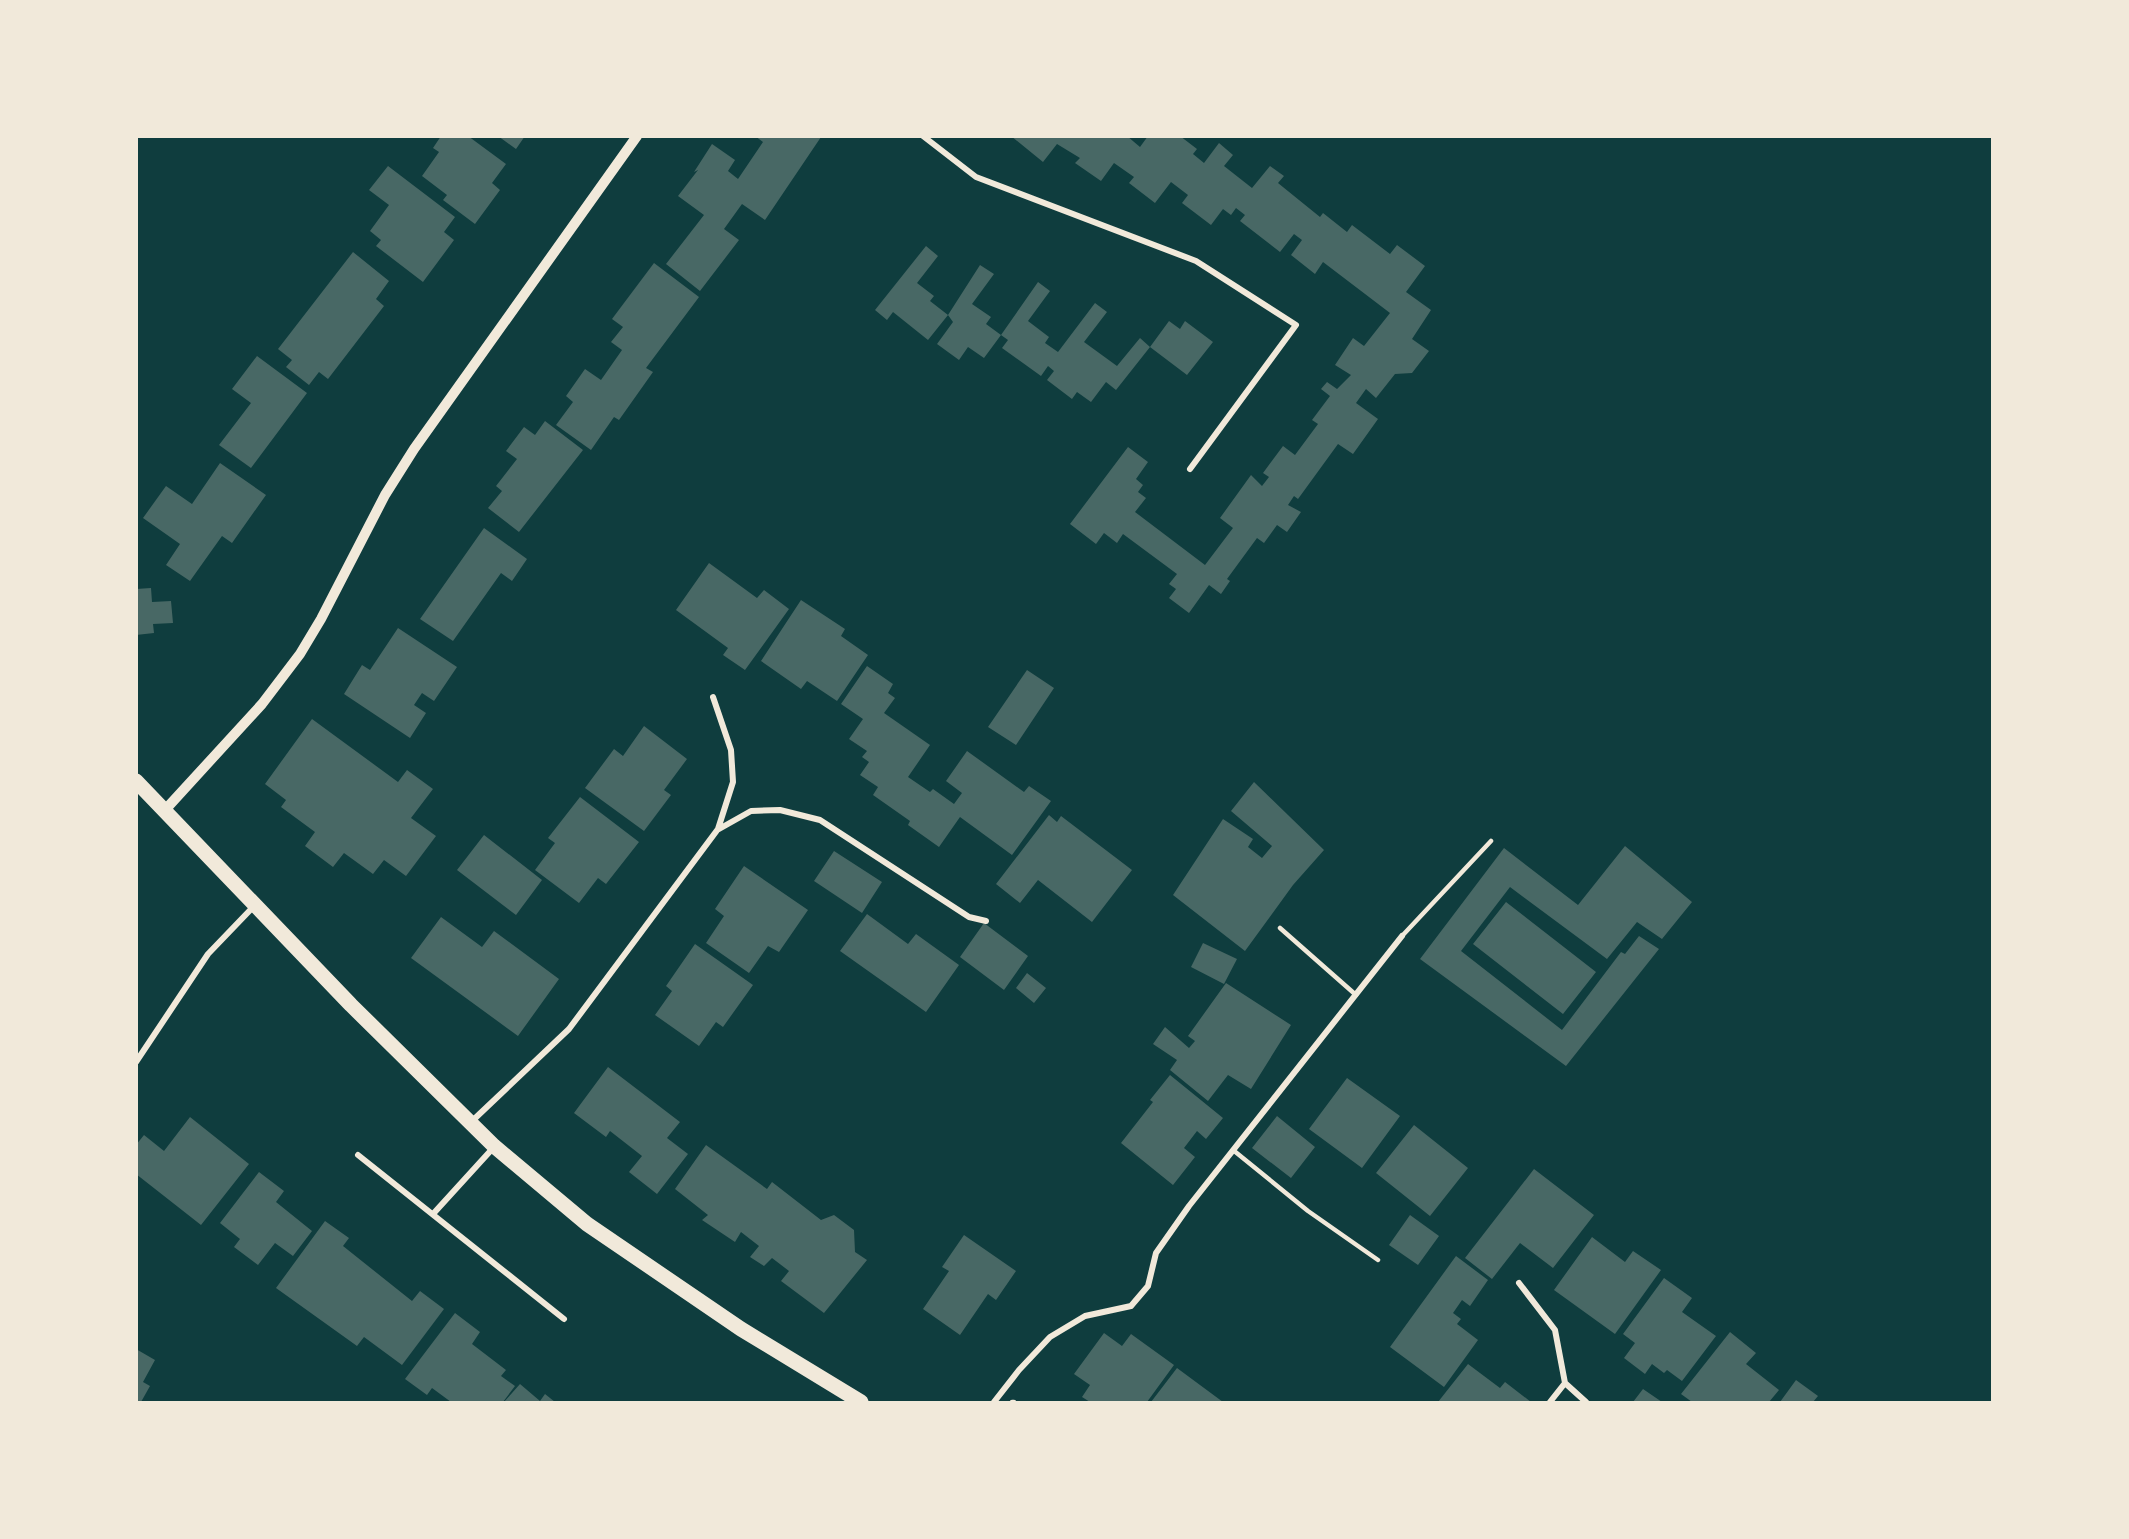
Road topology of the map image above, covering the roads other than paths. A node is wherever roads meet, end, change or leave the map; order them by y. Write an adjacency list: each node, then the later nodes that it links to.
1 (637, 136): 6 (street)
2 (923, 136): 3 (street)
3 (1190, 468)
4 (712, 697): 7 (street)
5 (136, 781): 6 (main road)
6 (165, 810): 9 (main road)
7 (718, 829): 10 (street); 15 (street)
8 (1491, 841): 12 (lane)
9 (255, 904): 14 (street); 15 (main road)
10 (986, 921)
11 (1280, 928): 13 (lane)
12 (1402, 936): 13 (street)
13 (1356, 995): 17 (street)
14 (136, 1062)
15 (470, 1124): 16 (main road)
16 (494, 1146): 19 (street); 24 (main road)
17 (1233, 1150): 20 (lane); 25 (street)
18 (358, 1155): 19 (street)
19 (433, 1214): 22 (street)
20 (1378, 1260)
21 (1519, 1282): 23 (street)
22 (564, 1319)
23 (1565, 1383): 26 (street); 27 (street)
24 (861, 1402)
25 (994, 1402)
26 (1550, 1402)
27 (1586, 1402)

